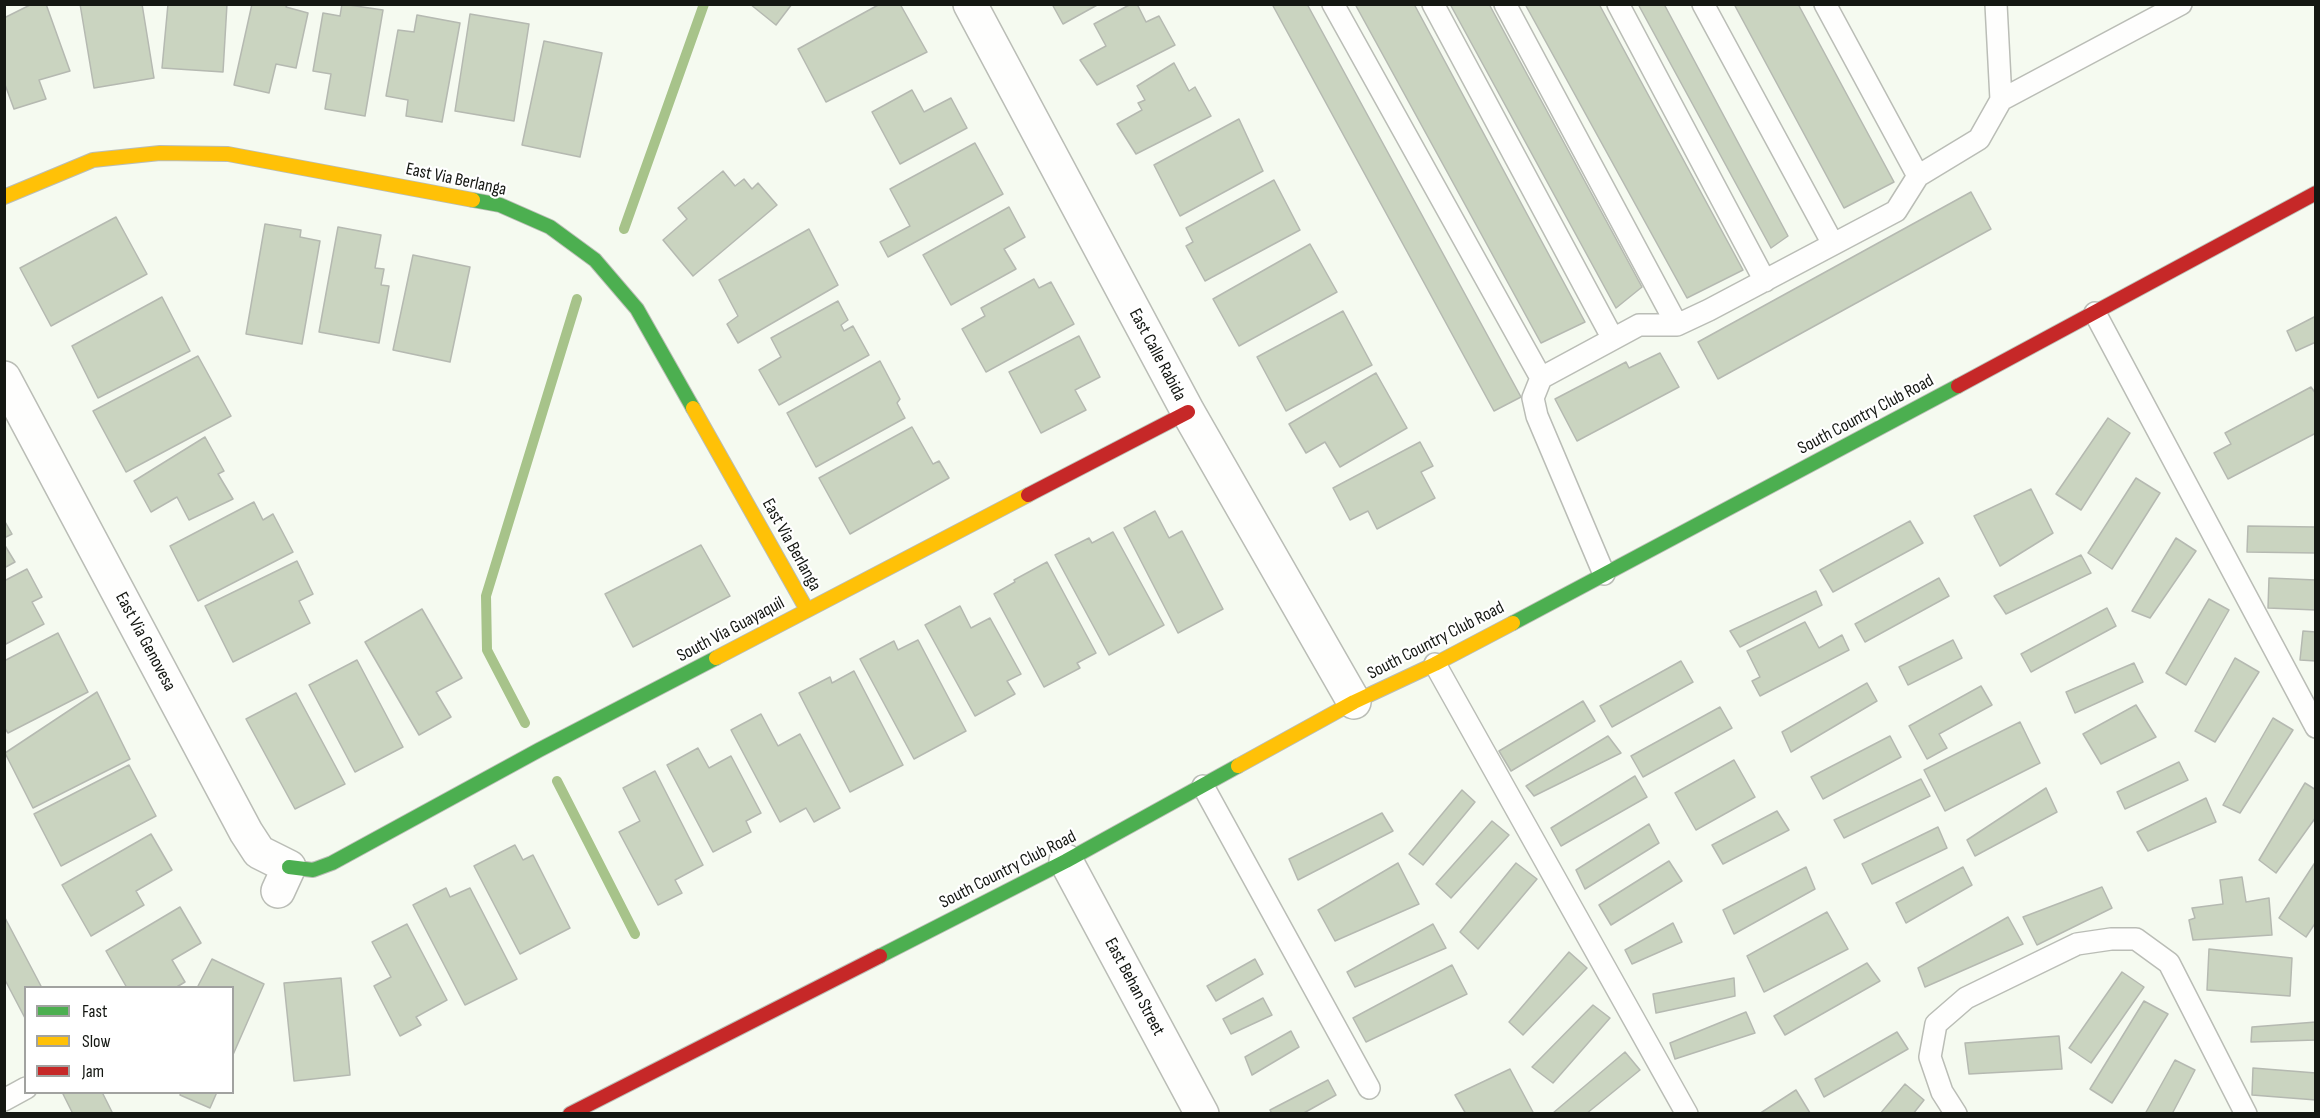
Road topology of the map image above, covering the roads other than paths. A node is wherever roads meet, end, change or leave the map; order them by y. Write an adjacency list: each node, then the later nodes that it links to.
1 (969, 4): 21 (street, East Calle Rabida)
2 (1334, 4): 20 (lane)
3 (1433, 4): 18 (lane)
4 (1505, 4): 17 (lane)
5 (1618, 4): 15 (lane)
6 (1703, 4): 14 (lane)
7 (1825, 4): 11 (lane)
8 (1996, 4): 10 (lane)
9 (2181, 4): 10 (lane)
10 (2001, 100): 11 (lane)
11 (1918, 176): 14 (lane)
12 (2316, 193): 16 (street, South Country Club Road)
13 (4, 197): 23 (street, East Via Berlanga)
14 (1833, 244): 15 (lane)
15 (1765, 281): 17 (lane)
16 (2095, 313): 22 (street, South Country Club Road); 26 (lane)
17 (1677, 325): 18 (lane)
18 (1613, 339): 20 (lane)
19 (4, 378): 29 (street, East Via Genovesa)
20 (1541, 378): 22 (lane)
21 (1188, 412): 23 (street, South Via Guayaquil); 25 (street, East Calle Rabida)
22 (1604, 574): 24 (street, South Country Club Road)
23 (807, 610): 29 (street, South Via Guayaquil)
24 (1435, 664): 25 (street, South Country Club Road); 35 (lane)
25 (1354, 702): 27 (street, South Country Club Road)
26 (2316, 728)
27 (1203, 786): 28 (street, South Country Club Road); 30 (lane)
28 (1066, 861): 33 (street, South Country Club Road); 34 (street, East Behan Street)
29 (284, 879)
30 (1369, 1088)
31 (24, 1089): 32 (lane)
32 (4, 1100)
33 (570, 1113)
34 (1202, 1113)
35 (1687, 1113)
36 (1956, 1113): 37 (lane)
37 (2246, 1113)

